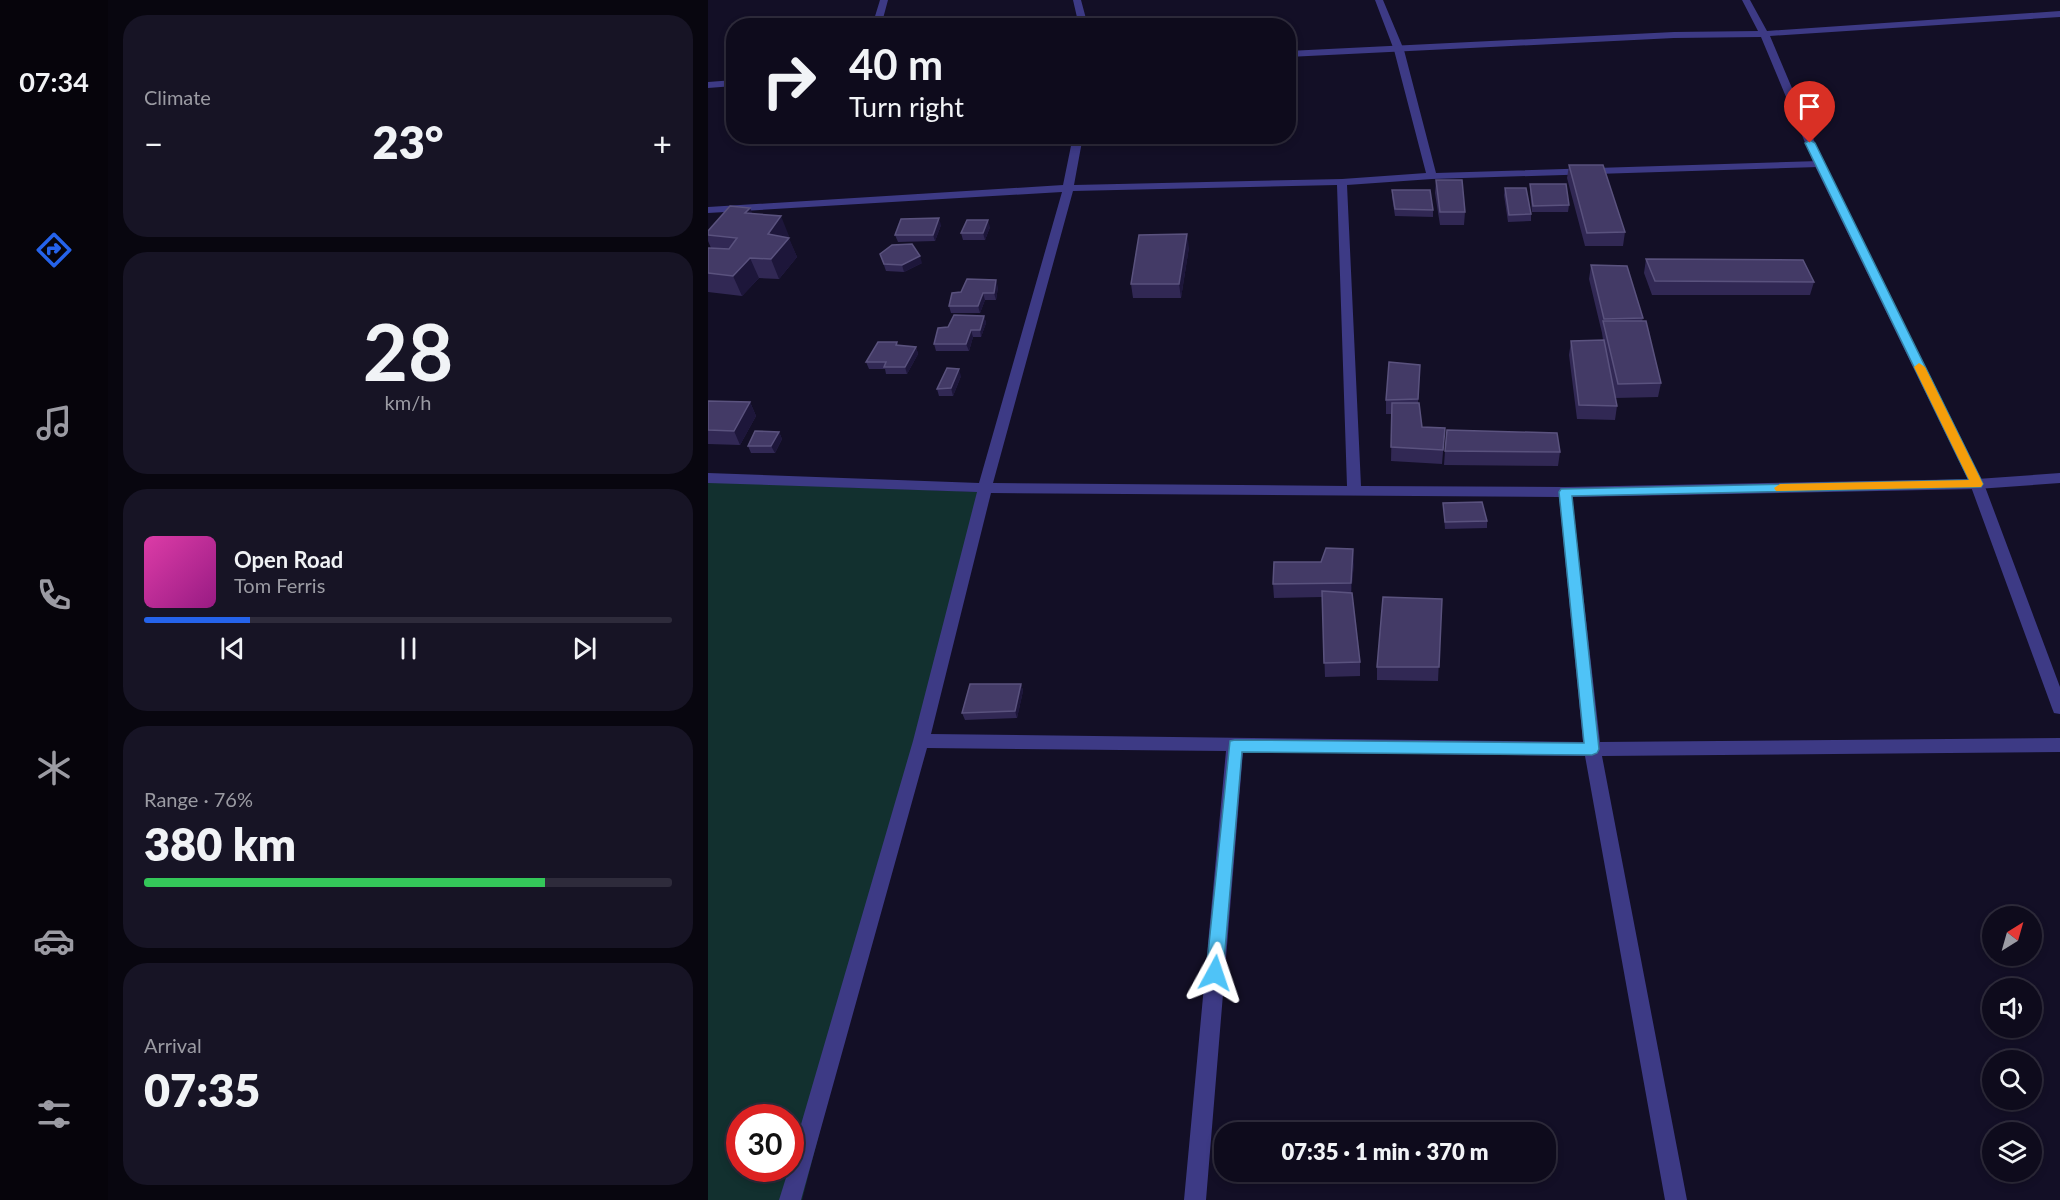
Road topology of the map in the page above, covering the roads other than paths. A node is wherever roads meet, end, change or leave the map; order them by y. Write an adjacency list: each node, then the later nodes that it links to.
1 (885, 0): 6 (street)
2 (1077, 0): 7 (street)
3 (1379, 0): 9 (street)
4 (1746, 0): 8 (street)
5 (2060, 14): 8 (street)
6 (879, 18)
7 (1082, 18)
8 (1764, 34): 9 (street); 14 (street)
9 (1399, 51): 10 (street); 15 (street)
10 (1296, 54)
11 (726, 84): 12 (street)
12 (708, 85)
13 (1076, 144): 17 (street)
14 (1819, 164): 15 (street); 21 (street)
15 (1432, 176): 16 (street)
16 (1342, 182): 17 (street); 23 (street)
17 (1068, 188): 18 (street); 22 (street)
18 (708, 210)
19 (708, 478): 22 (street)
20 (2060, 478): 21 (street)
21 (1977, 484): 24 (street); 25 (street)
22 (985, 488): 23 (street); 26 (street)
23 (1354, 489): 24 (street)
24 (1565, 492): 29 (street)
25 (2060, 708)
26 (921, 741): 28 (street); 30 (street)
27 (2060, 745): 29 (street)
28 (1235, 746): 29 (street); 31 (street)
29 (1592, 749): 32 (street)
30 (790, 1200)
31 (1194, 1200)
32 (1676, 1200)

